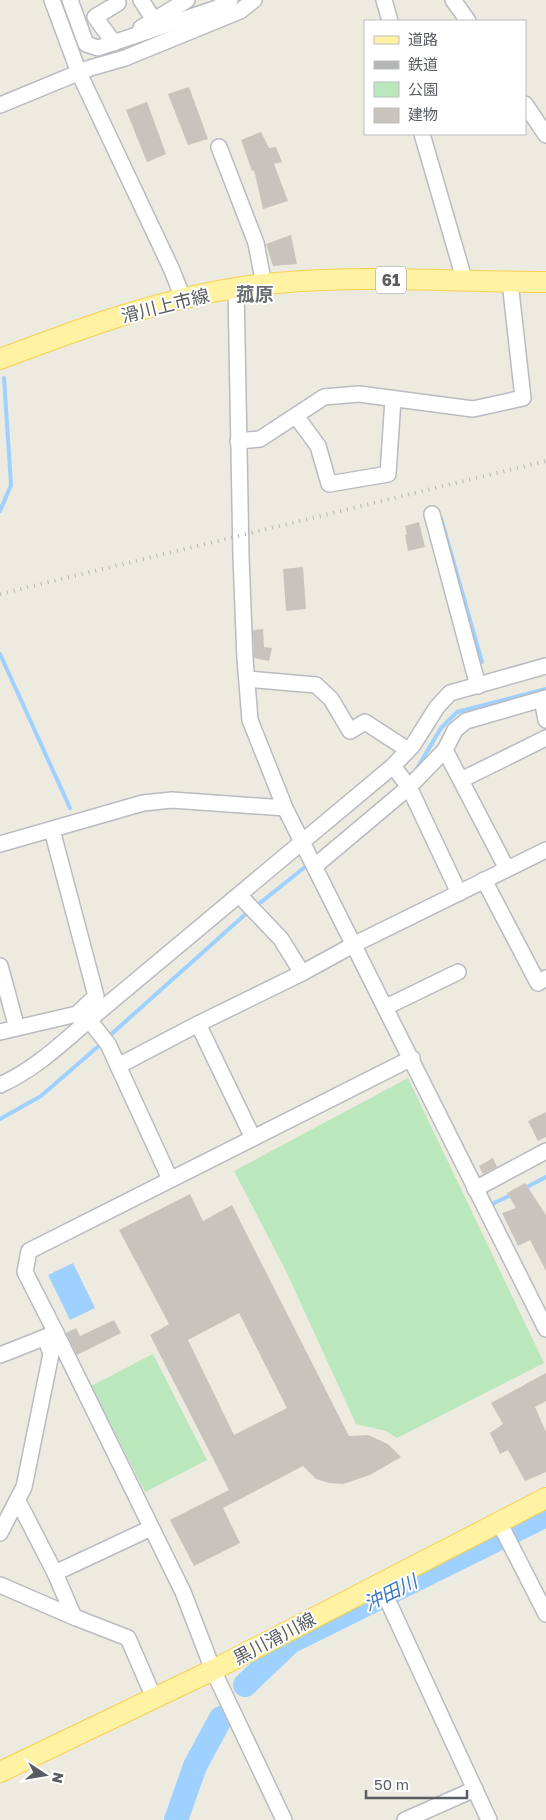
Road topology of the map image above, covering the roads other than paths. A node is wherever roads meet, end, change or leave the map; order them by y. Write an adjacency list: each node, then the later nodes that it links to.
1 (52, 0): 14 (street)
2 (70, 0): 13 (street)
3 (116, 0): 13 (street)
4 (140, 0): 10 (street)
5 (187, 0): 10 (street)
6 (230, 0): 13 (street)
7 (254, 0): 14 (street)
8 (384, 0): 11 (street)
9 (453, 0): 12 (street)
10 (154, 20): 13 (street)
11 (390, 20)
12 (467, 20)
13 (118, 42)
14 (79, 73): 15 (street); 25 (street)
15 (0, 105)
16 (526, 105): 18 (street)
17 (422, 135): 20 (street)
18 (546, 135)
19 (219, 146): 23 (street)
20 (465, 282): 21 (main road, 滑川上市線 / 61); 23 (main road, 滑川上市線 / 61)
21 (510, 282): 22 (main road, 滑川上市線 / 61); 27 (street)
22 (546, 282)
23 (264, 285): 24 (main road, 滑川上市線 / 61)
24 (236, 288): 25 (main road, 滑川上市線 / 61); 29 (street)
25 (183, 298): 26 (main road, 滑川上市線 / 61)
26 (0, 359)
27 (393, 398): 28 (street); 28 (street)
28 (296, 416): 29 (street)
29 (238, 441): 32 (street)
30 (432, 514): 33 (street)
31 (546, 666): 33 (street)
32 (247, 679): 37 (street); 42 (street)
33 (478, 686): 37 (street)
34 (544, 699): 35 (street); 38 (street)
35 (546, 720)
36 (546, 738): 40 (street)
37 (408, 750): 39 (street)
38 (445, 750): 40 (street); 41 (street)
39 (393, 766): 41 (street); 45 (street)
40 (461, 780): 48 (street)
41 (409, 787): 47 (street); 50 (street)
42 (285, 808): 43 (street); 45 (street)
43 (52, 830): 44 (street); 60 (street)
44 (0, 844)
45 (304, 844): 47 (street); 51 (street)
46 (546, 850): 48 (street)
47 (315, 866): 52 (street)
48 (507, 869): 49 (street)
49 (484, 880): 50 (street); 56 (street)
50 (459, 893): 52 (street)
51 (240, 896): 55 (street); 58 (street)
52 (355, 944): 55 (street); 57 (street)
53 (0, 966): 60 (street)
54 (458, 972): 57 (street)
55 (302, 973): 59 (street)
56 (546, 978)
57 (386, 1007): 62 (street)
58 (89, 1020): 63 (street); 64 (street)
59 (198, 1024): 63 (street); 65 (street)
60 (17, 1028): 61 (street)
61 (0, 1032)
62 (412, 1058): 65 (street); 68 (street)
63 (118, 1066): 67 (street)
64 (0, 1085)
65 (253, 1138): 67 (street)
66 (546, 1151): 68 (street)
67 (170, 1179): 70 (street)
68 (476, 1189): 69 (street)
69 (546, 1329)
70 (51, 1335): 71 (street); 73 (street); 75 (street)
71 (0, 1354)
72 (546, 1498): 74 (main road, 黒川滑川線)
73 (18, 1501): 76 (street); 77 (street)
74 (500, 1522): 79 (main road, 黒川滑川線); 80 (street)
75 (151, 1528): 77 (street); 82 (street)
76 (0, 1533)
77 (56, 1573): 81 (street)
78 (0, 1585): 81 (street)
79 (375, 1585): 82 (main road, 黒川滑川線); 85 (street)
80 (546, 1614)
81 (74, 1617): 83 (street)
82 (213, 1670): 83 (main road, 黒川滑川線); 86 (street)
83 (154, 1698): 84 (main road, 黒川滑川線)
84 (0, 1772)
85 (475, 1789): 87 (street); 88 (street)
86 (284, 1820)
87 (405, 1820)
88 (489, 1820)

